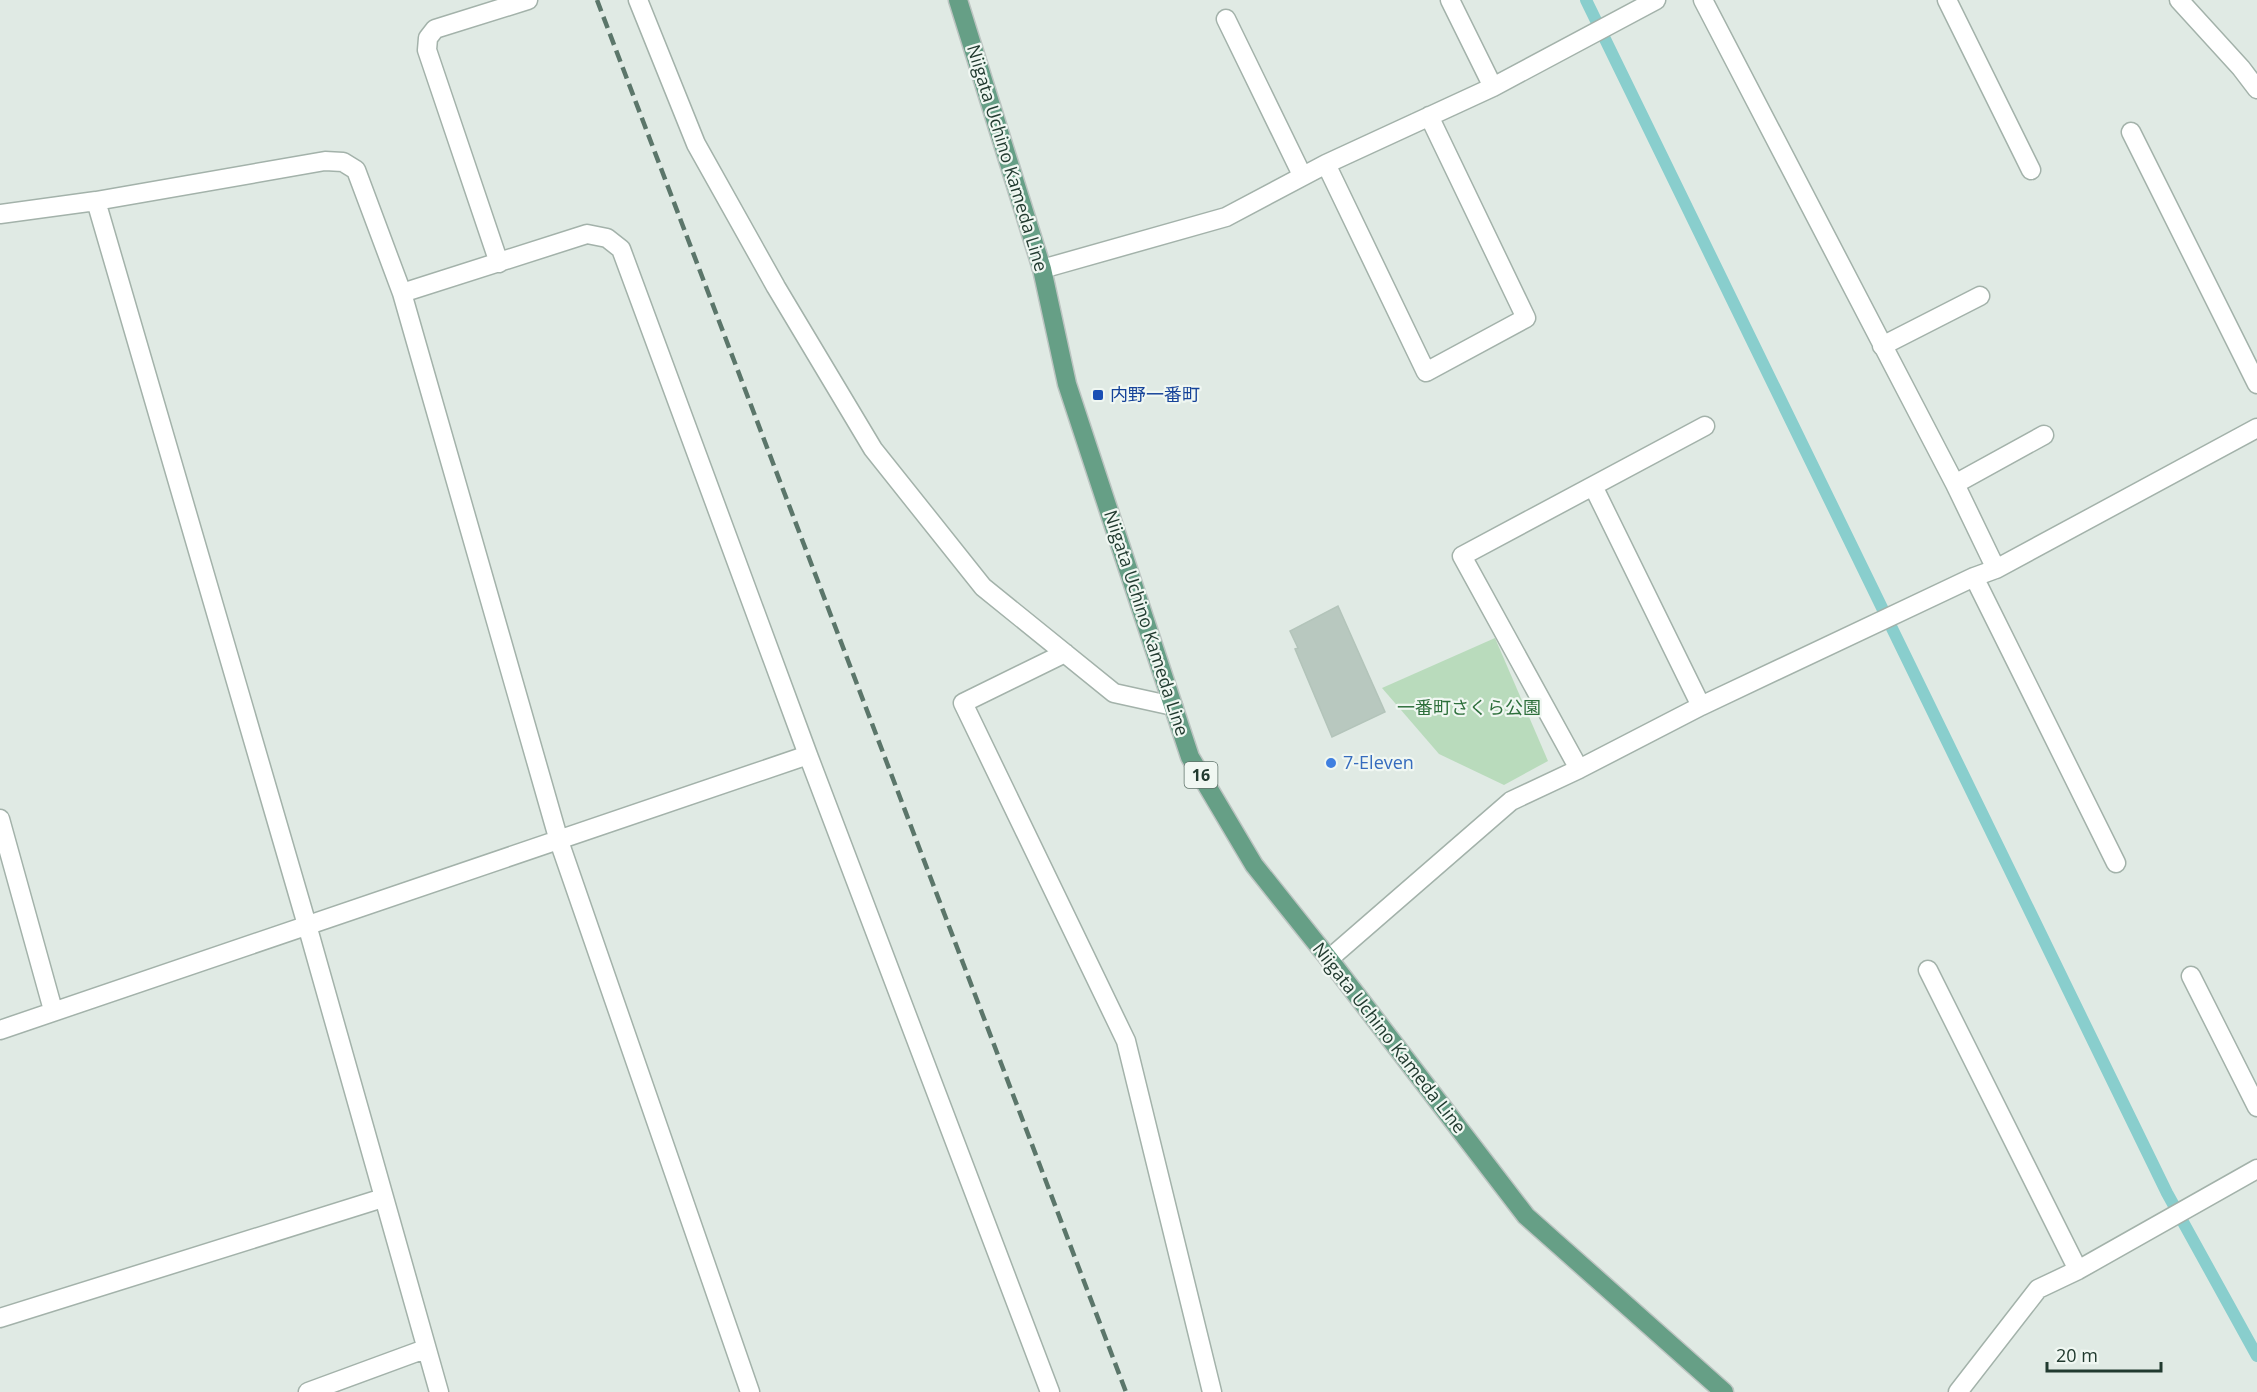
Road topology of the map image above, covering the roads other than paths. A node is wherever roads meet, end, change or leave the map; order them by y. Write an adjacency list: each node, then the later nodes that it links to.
1 (528, 0): 19 (street)
2 (638, 0): 32 (street)
3 (958, 0): 20 (main road, Niigata Uchino Kameda Line / 16)
4 (1450, 0): 10 (street)
5 (1656, 0): 10 (street)
6 (1703, 0): 23 (street)
7 (1947, 0): 15 (street)
8 (2179, 0): 11 (street)
9 (1226, 19): 16 (street)
10 (1493, 87): 12 (street)
11 (2257, 89)
12 (1429, 116): 14 (street); 14 (street)
13 (2131, 132): 24 (street)
14 (1326, 164): 16 (street)
15 (2031, 170)
16 (1302, 175): 20 (street)
17 (96, 201): 18 (street); 21 (street); 40 (street)
18 (0, 214)
19 (499, 263): 21 (street); 35 (street)
20 (1042, 269): 33 (main road, Niigata Uchino Kameda Line / 16)
21 (402, 293): 38 (street)
22 (1980, 296): 23 (street)
23 (1882, 346): 28 (street)
24 (2257, 384)
25 (1705, 426): 29 (street)
26 (2257, 428): 30 (street)
27 (2044, 435): 28 (street)
28 (1955, 484): 30 (street)
29 (1593, 486): 34 (street); 36 (street)
30 (1996, 569): 31 (street)
31 (1974, 577): 34 (street); 39 (street)
32 (1065, 653): 33 (street); 56 (street)
33 (1173, 706): 41 (main road, Niigata Uchino Kameda Line / 16)
34 (1701, 706): 36 (street)
35 (808, 755): 38 (street); 55 (street)
36 (1579, 769): 41 (street)
37 (0, 819): 44 (street)
38 (559, 841): 40 (street); 54 (street)
39 (2116, 863)
40 (307, 926): 44 (street); 48 (street)
41 (1329, 959): 57 (main road, Niigata Uchino Kameda Line / 16)
42 (1928, 969): 49 (street)
43 (2191, 976): 46 (street)
44 (53, 1010): 45 (street)
45 (0, 1030)
46 (2257, 1107)
47 (2257, 1169): 49 (street)
48 (383, 1198): 50 (street); 51 (street)
49 (2078, 1270): 58 (street)
50 (0, 1318)
51 (425, 1349): 52 (street); 53 (street)
52 (308, 1392)
53 (439, 1392)
54 (750, 1392)
55 (1050, 1392)
56 (1212, 1392)
57 (1724, 1392)
58 (1958, 1392)

